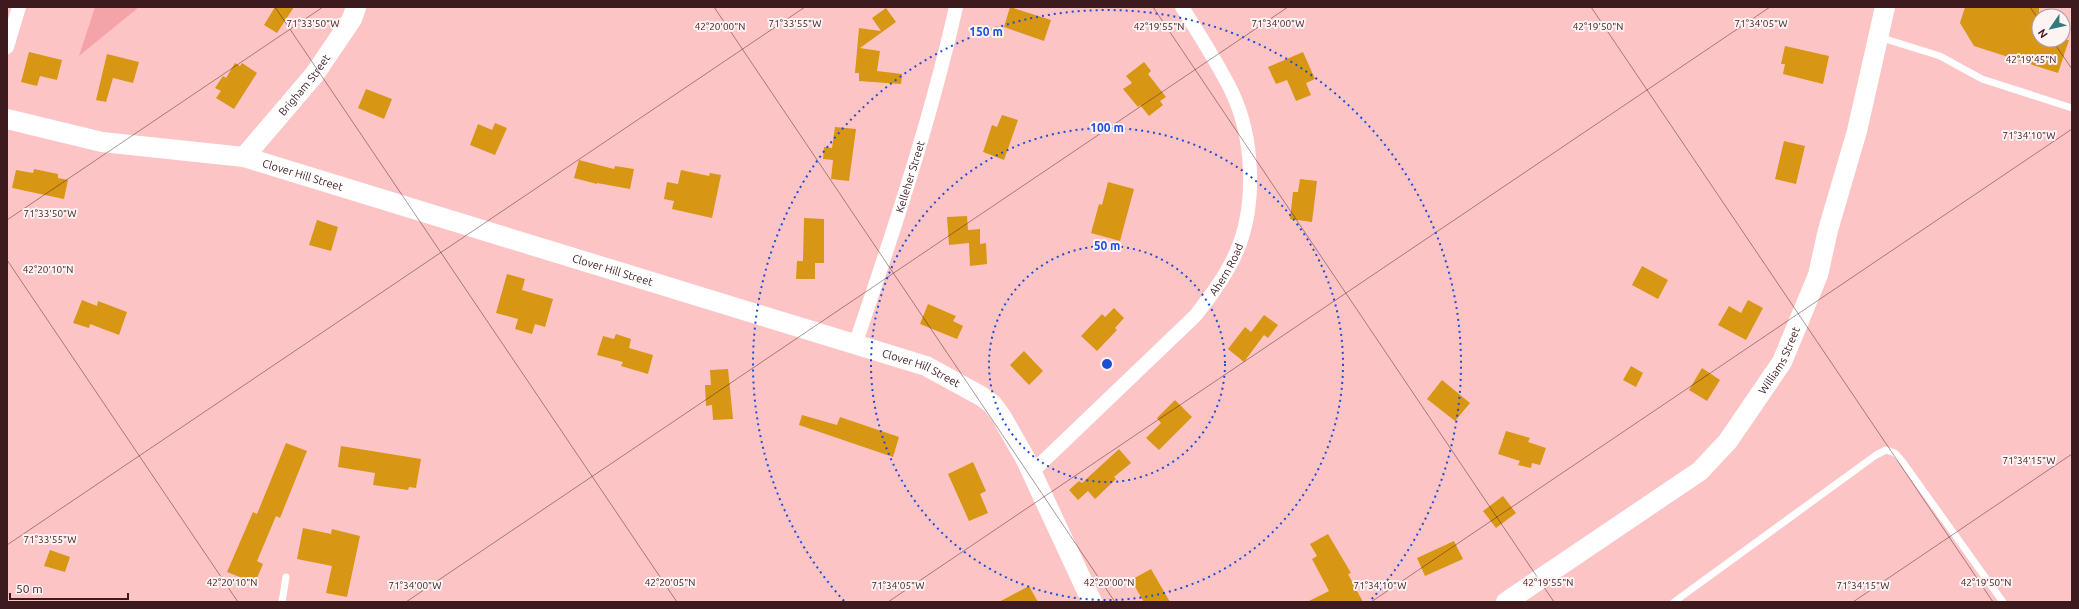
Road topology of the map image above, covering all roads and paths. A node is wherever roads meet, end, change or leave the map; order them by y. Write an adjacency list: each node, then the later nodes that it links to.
1 (19, 7): 7 (street)
2 (356, 7): 10 (street, Brigham Street)
3 (956, 7): 11 (street, Kelleher Street)
4 (1182, 7): 12 (street, Ahern Road)
5 (1885, 7): 6 (street, Williams Street)
6 (1879, 37): 8 (lane); 16 (street, Williams Street)
7 (7, 47)
8 (2072, 108)
9 (7, 119): 10 (street, Clover Hill Street)
10 (244, 157): 11 (street, Clover Hill Street)
11 (855, 345): 12 (street, Clover Hill Street)
12 (1032, 472): 15 (street, Clover Hill Street)
13 (286, 577): 14 (lane)
14 (282, 602)
15 (1092, 602)
16 (1506, 602)
17 (1674, 602): 18 (lane)
18 (2003, 602)

